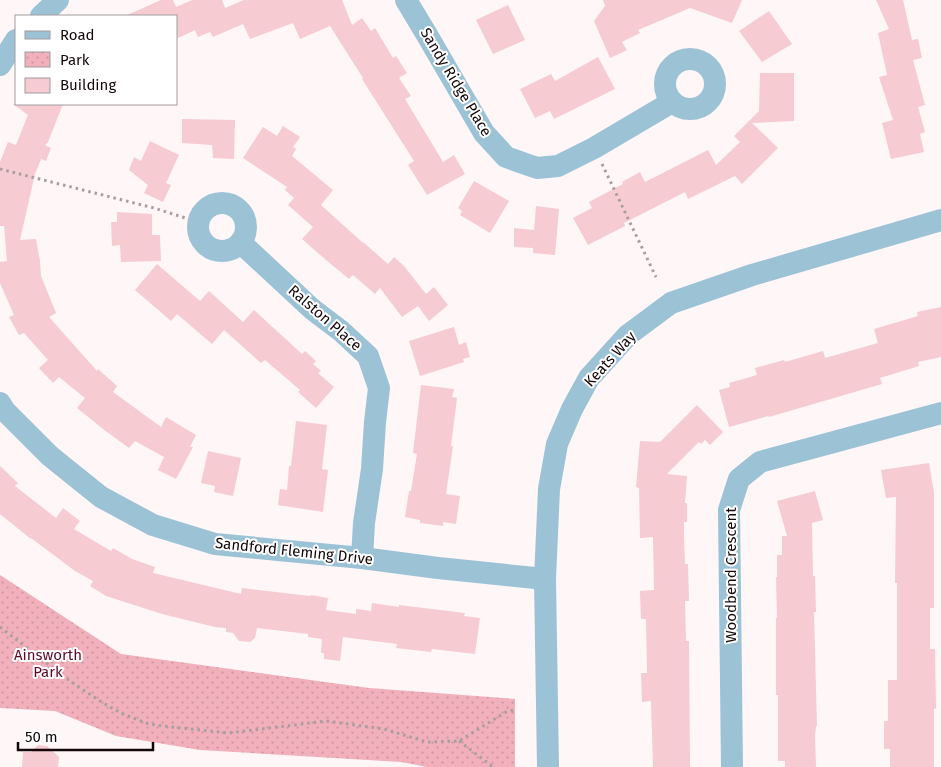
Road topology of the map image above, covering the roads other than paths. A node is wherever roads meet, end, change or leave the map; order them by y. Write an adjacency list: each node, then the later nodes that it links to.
1 (58, 0): 3 (street)
2 (406, 0): 6 (street, Sandy Ridge Place)
3 (42, 15)
4 (15, 42): 5 (street)
5 (0, 64)
6 (672, 102)
7 (941, 220): 12 (street, Keats Way)
8 (241, 243): 8 (street); 11 (street, Ralston Place)
9 (0, 403): 11 (street, Sandford Fleming Drive)
10 (941, 413): 14 (street, Woodbend Crescent)
11 (362, 558): 12 (street, Sandford Fleming Drive)
12 (545, 580): 13 (street, Keats Way)
13 (548, 767)
14 (732, 767)

